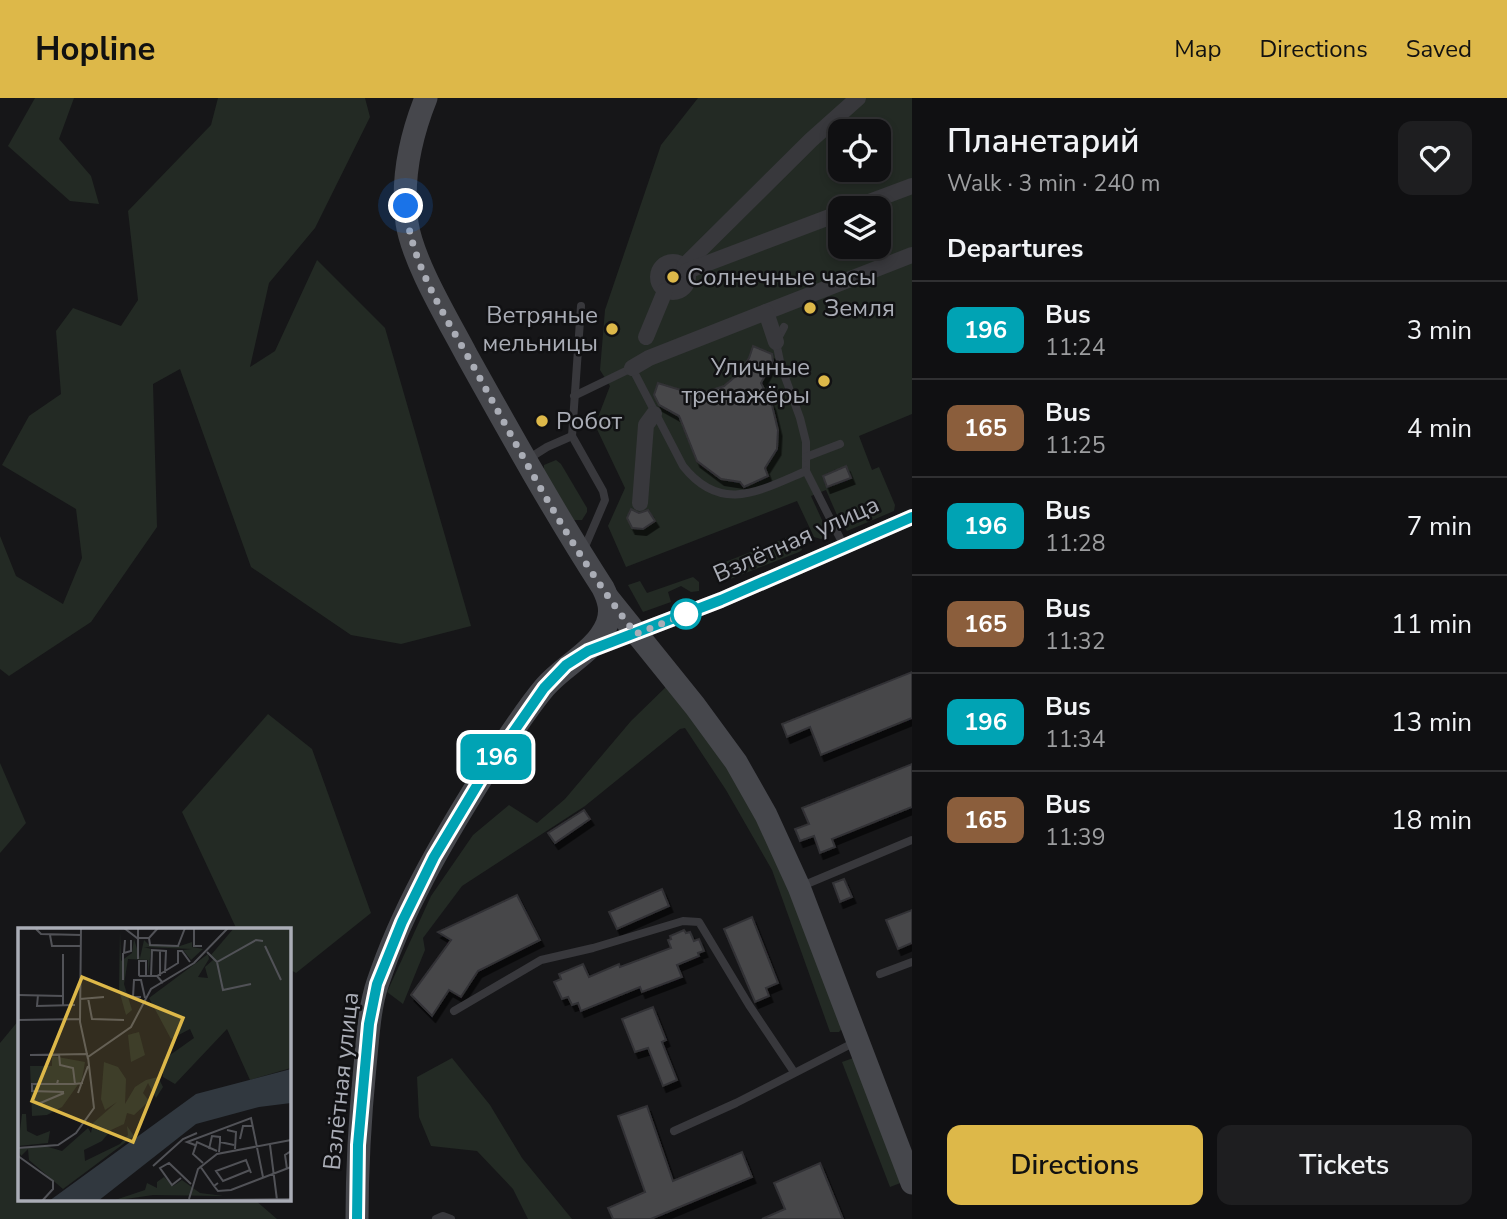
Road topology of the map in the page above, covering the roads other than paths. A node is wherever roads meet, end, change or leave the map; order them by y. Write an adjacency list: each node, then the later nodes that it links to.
1 (426, 98): 22 (main road)
2 (858, 98): 7 (street)
3 (912, 186): 4 (street)
4 (885, 196)
5 (828, 217): 7 (street)
6 (912, 255): 10 (street)
7 (685, 269): 8 (street); 8 (street)
8 (675, 294): 13 (street)
9 (582, 306): 17 (lane)
10 (766, 312): 14 (street); 15 (street)
11 (690, 324): 14 (street)
12 (784, 327): 15 (lane)
13 (646, 337)
14 (696, 339): 16 (street)
15 (776, 342): 21 (lane)
16 (632, 368): 17 (lane); 18 (lane)
17 (574, 396): 19 (lane)
18 (654, 414): 23 (lane); 24 (street)
19 (572, 436): 22 (lane); 27 (lane)
20 (840, 444): 21 (lane)
21 (806, 457): 23 (lane)
22 (525, 461): 27 (main road)
23 (806, 471): 26 (lane)
24 (640, 503)
25 (912, 517): 26 (street, Взлётная улица)
26 (844, 546): 29 (street, Взлётная улица)
27 (582, 555): 28 (main road)
28 (608, 598): 29 (main road); 30 (main road)
29 (636, 634): 30 (street, Взлётная улица); 32 (main road)
30 (588, 651): 40 (main road, Взлётная улица)
31 (912, 840): 32 (lane)
32 (799, 887): 36 (main road)
33 (912, 961): 34 (lane)
34 (880, 975)
35 (454, 1011): 37 (lane)
36 (858, 1040): 37 (lane); 39 (main road)
37 (794, 1072): 38 (lane)
38 (674, 1131)
39 (912, 1183)
40 (357, 1219)
41 (436, 1219): 42 (lane)
42 (451, 1219)

